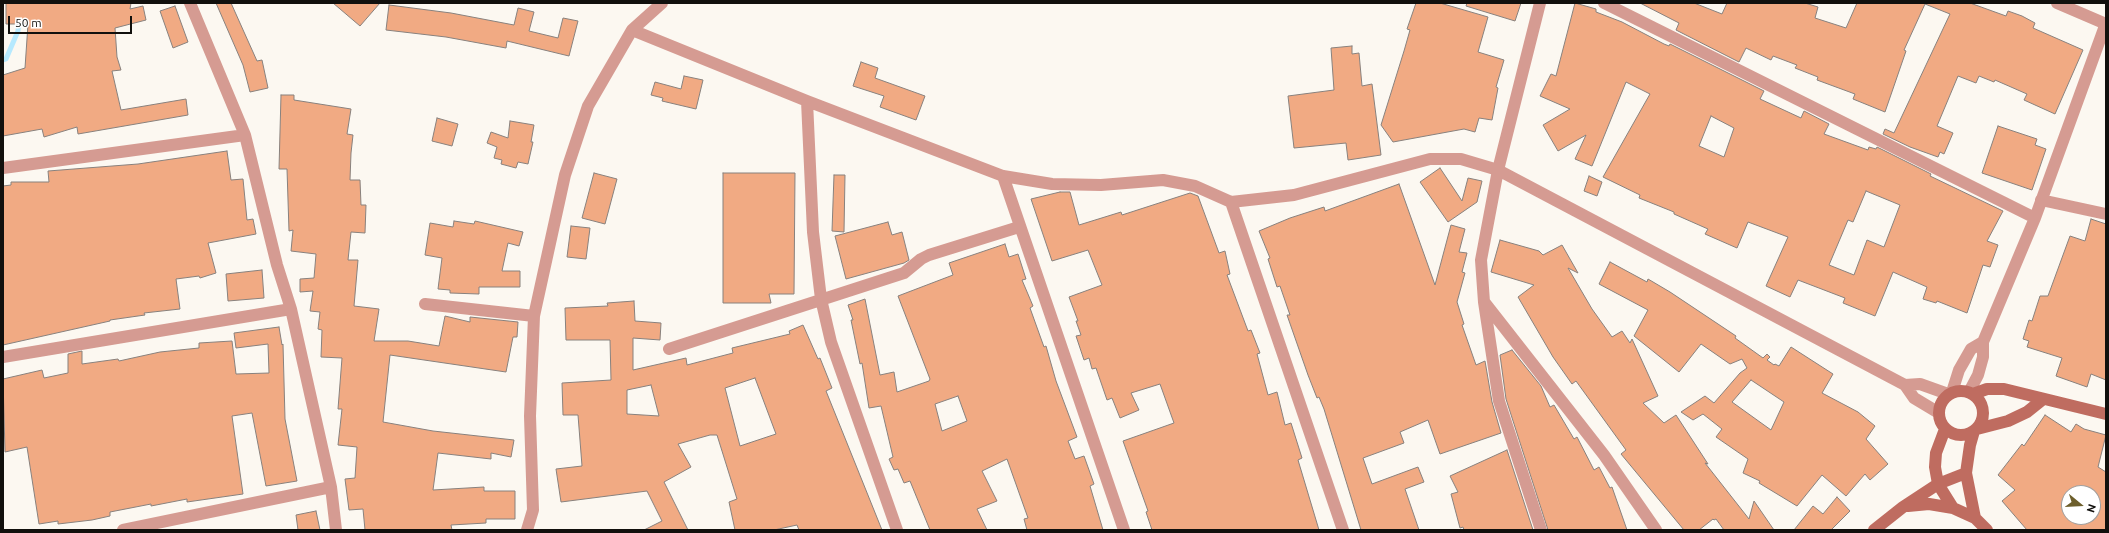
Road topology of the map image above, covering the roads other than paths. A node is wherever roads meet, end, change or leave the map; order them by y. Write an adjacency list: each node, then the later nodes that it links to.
1 (190, 3): 9 (street)
2 (662, 3): 7 (street)
3 (1540, 3): 11 (street)
4 (1604, 3): 16 (street)
5 (2057, 3): 6 (street)
6 (2106, 24): 13 (street)
7 (632, 30): 8 (street); 22 (street)
8 (807, 101): 12 (street); 18 (street)
9 (245, 135): 10 (street); 21 (street)
10 (3, 168)
11 (1498, 170): 14 (street); 19 (street); 26 (street)
12 (1003, 176): 14 (street); 17 (street)
13 (2041, 200): 15 (street); 16 (street)
14 (1231, 202): 45 (street)
15 (2106, 214)
16 (2035, 218): 23 (street)
17 (1019, 227): 18 (street); 44 (street)
18 (821, 299): 24 (street); 43 (street)
19 (1484, 302): 46 (street); 47 (street)
20 (425, 304): 22 (street)
21 (291, 309): 25 (street); 36 (street)
22 (534, 316): 42 (street)
23 (1983, 342): 27 (street); 28 (street)
24 (669, 349)
25 (3, 357)
26 (1905, 385): 27 (street); 30 (street)
27 (1950, 393): 28 (street); 30 (street)
28 (1971, 393): 29 (street); 33 (street)
29 (2042, 400): 31 (street); 33 (street)
30 (1939, 413): 32 (street)
31 (2106, 414)
32 (1945, 429): 33 (street); 35 (street)
33 (1975, 430): 34 (street)
34 (1966, 473): 35 (street); 39 (street)
35 (1938, 484): 37 (street); 38 (street)
36 (331, 487): 40 (street); 41 (street)
37 (1903, 507): 38 (street); 48 (street)
38 (1953, 508): 39 (street)
39 (1975, 518): 49 (street)
40 (123, 530)
41 (336, 530)
42 (527, 530)
43 (897, 530)
44 (1124, 530)
45 (1343, 530)
46 (1541, 530)
47 (1656, 530)
48 (1874, 530)
49 (1987, 530)

